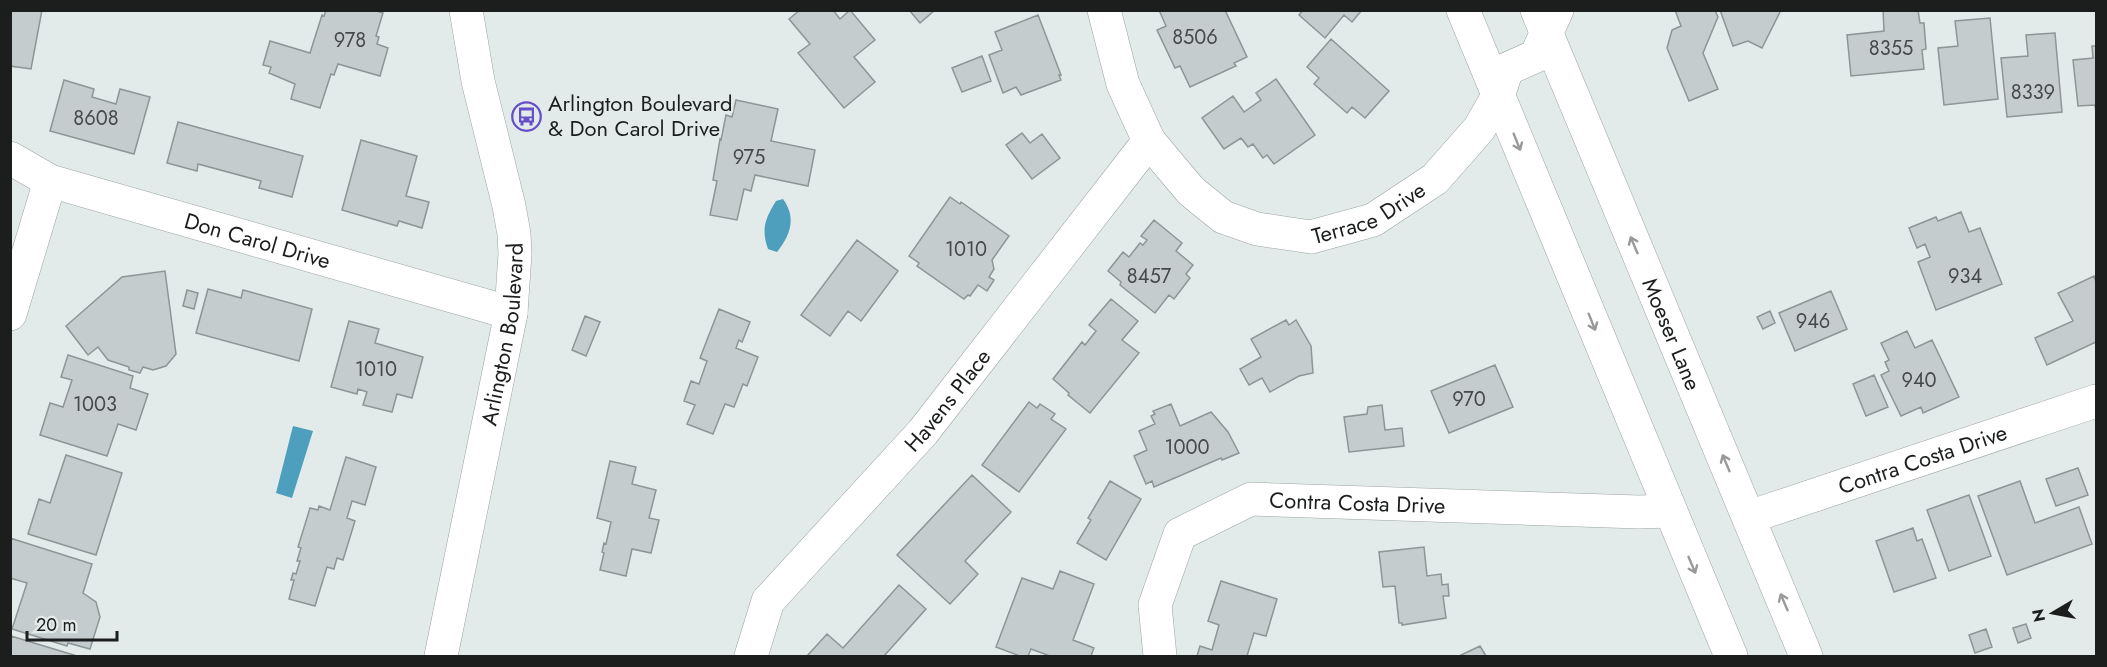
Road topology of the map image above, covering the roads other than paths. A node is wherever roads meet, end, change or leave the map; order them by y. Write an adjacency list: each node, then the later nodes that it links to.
1 (466, 10): 9 (street, Arlington Boulevard)
2 (1104, 10): 6 (street, Terrace Drive)
3 (1463, 10): 5 (street)
4 (1547, 18): 5 (street, Terrace Drive); 13 (street, Moeser Lane, one-way to 4)
5 (1498, 96): 6 (street, Terrace Drive); 12 (street, one-way to 12)
6 (1149, 141): 15 (street, Havens Place)
7 (10, 158): 8 (street, Don Carol Drive)
8 (50, 181): 9 (street, Don Carol Drive); 10 (street)
9 (511, 313): 14 (street, Arlington Boulevard)
10 (10, 314)
11 (2097, 401): 13 (street, Contra Costa Drive)
12 (1670, 510): 16 (street, Contra Costa Drive); 17 (street, one-way to 17)
13 (1749, 517): 18 (street, Moeser Lane, one-way to 13)
14 (441, 657)
15 (751, 657)
16 (1160, 657)
17 (1731, 657)
18 (1806, 657)

